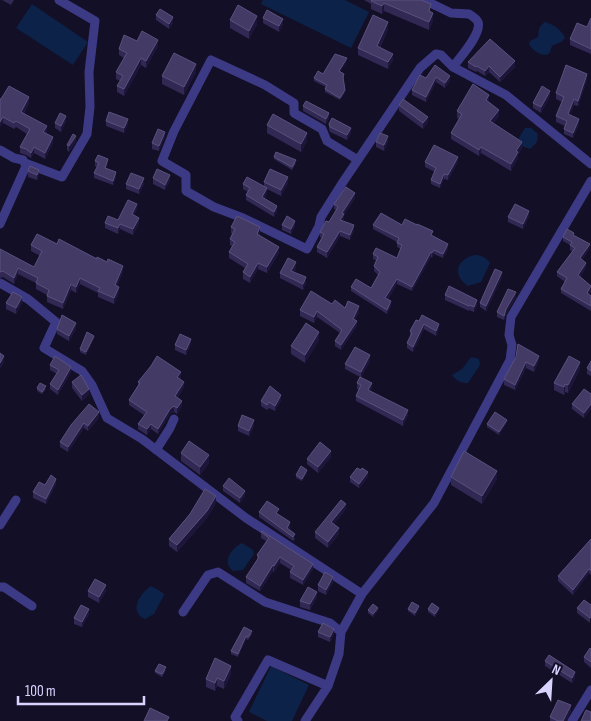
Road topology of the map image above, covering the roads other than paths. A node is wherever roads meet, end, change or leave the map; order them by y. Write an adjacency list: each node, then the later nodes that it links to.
1 (59, 0): 6 (street)
2 (424, 0): 3 (street)
3 (453, 67): 5 (street); 7 (street)
4 (0, 150): 6 (street)
5 (358, 160): 5 (street)
6 (26, 163): 9 (street)
7 (591, 164)
8 (591, 181): 16 (street)
9 (0, 224)
10 (0, 283): 12 (street)
11 (174, 419): 12 (street)
12 (156, 450): 16 (street)
13 (16, 500): 14 (street)
14 (0, 525)
15 (0, 586): 17 (street)
16 (362, 594): 19 (street)
17 (32, 606)
18 (183, 612): 19 (street)
19 (341, 632): 20 (street)
20 (328, 686): 22 (street); 23 (street)
21 (591, 690): 24 (street)
22 (238, 721)
23 (305, 721)
24 (572, 721)

